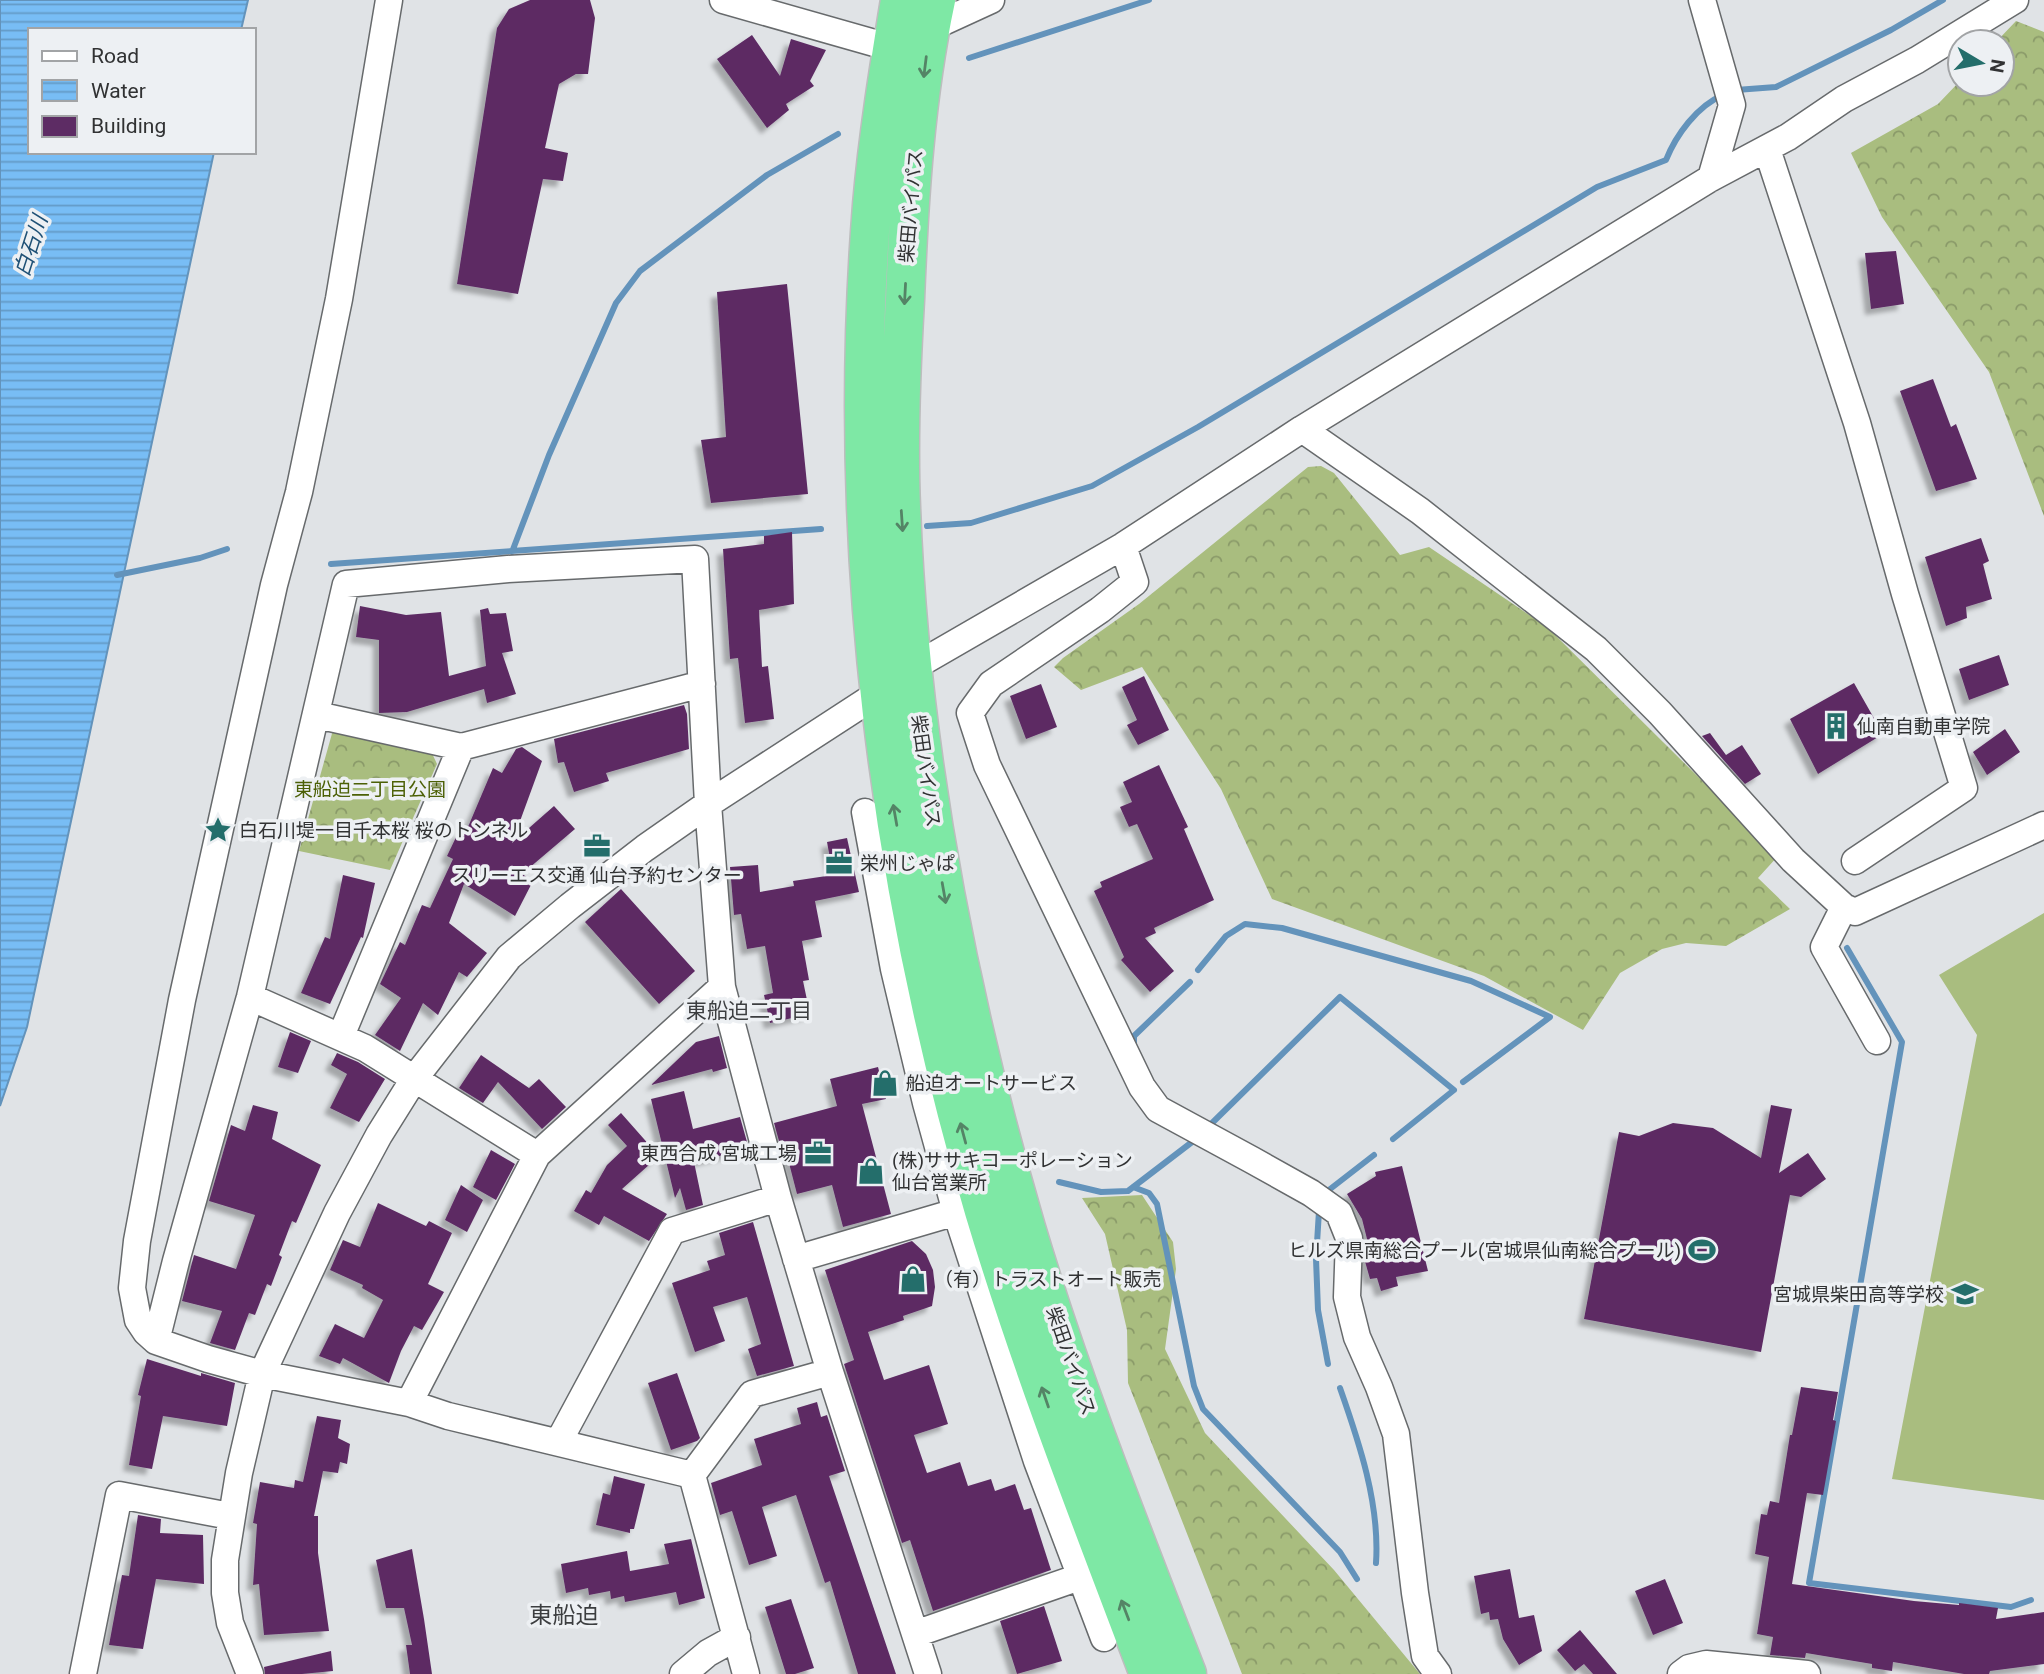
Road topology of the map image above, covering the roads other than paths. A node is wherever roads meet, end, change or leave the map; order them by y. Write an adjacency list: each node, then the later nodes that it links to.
1 (389, 0): 33 (street)
2 (723, 0): 8 (street)
3 (900, 0): 8 (highway, 柴田バイパス)
4 (991, 0): 7 (street)
5 (1702, 0): 10 (street)
6 (2015, 0): 9 (street)
7 (933, 14): 13 (highway, 柴田バイパス, one-way to 13)
8 (892, 48): 15 (highway, 柴田バイパス)
9 (1767, 149): 10 (street); 21 (street)
10 (1711, 178): 11 (street)
11 (1302, 429): 12 (street); 22 (street)
12 (1123, 546): 13 (street); 51 (street)
13 (912, 668): 15 (street); 50 (highway, 柴田バイパス, one-way to 50)
14 (702, 684): 16 (street); 17 (street); 18 (street)
15 (879, 693): 18 (street); 23 (highway, 柴田バイパス, one-way to 15)
16 (317, 715): 17 (street); 25 (street)
17 (461, 747): 26 (street)
18 (708, 804): 24 (street); 28 (street)
19 (865, 812): 23 (street)
20 (2044, 825): 22 (street)
21 (1855, 861)
22 (1844, 907): 27 (street)
23 (908, 961): 31 (street); 40 (highway, 柴田バイパス, one-way to 23)
24 (722, 987): 29 (street); 30 (street)
25 (250, 997): 26 (street); 33 (street)
26 (341, 1036): 28 (street)
27 (1877, 1041)
28 (414, 1079): 29 (street); 35 (street)
29 (537, 1155): 36 (street)
30 (778, 1198): 32 (street); 37 (street)
31 (956, 1212): 32 (street); 40 (street)
32 (796, 1259): 34 (street)
33 (156, 1341): 35 (street)
34 (830, 1372): 38 (street); 41 (street)
35 (262, 1374): 36 (street); 39 (street)
36 (409, 1403): 37 (street)
37 (559, 1441): 38 (street)
38 (692, 1475): 42 (street)
39 (230, 1516): 44 (street); 45 (street)
40 (1094, 1572): 41 (street); 43 (street); 49 (highway, 柴田バイパス, one-way to 40)
41 (915, 1634): 48 (street)
42 (737, 1637): 46 (street); 47 (street)
43 (1104, 1638)
44 (83, 1674)
45 (250, 1674)
46 (683, 1674)
47 (746, 1674)
48 (928, 1674)
49 (1149, 1674)
50 (1187, 1674)
51 (1438, 1674)
52 (1681, 1674): 53 (street)
53 (1807, 1674)

